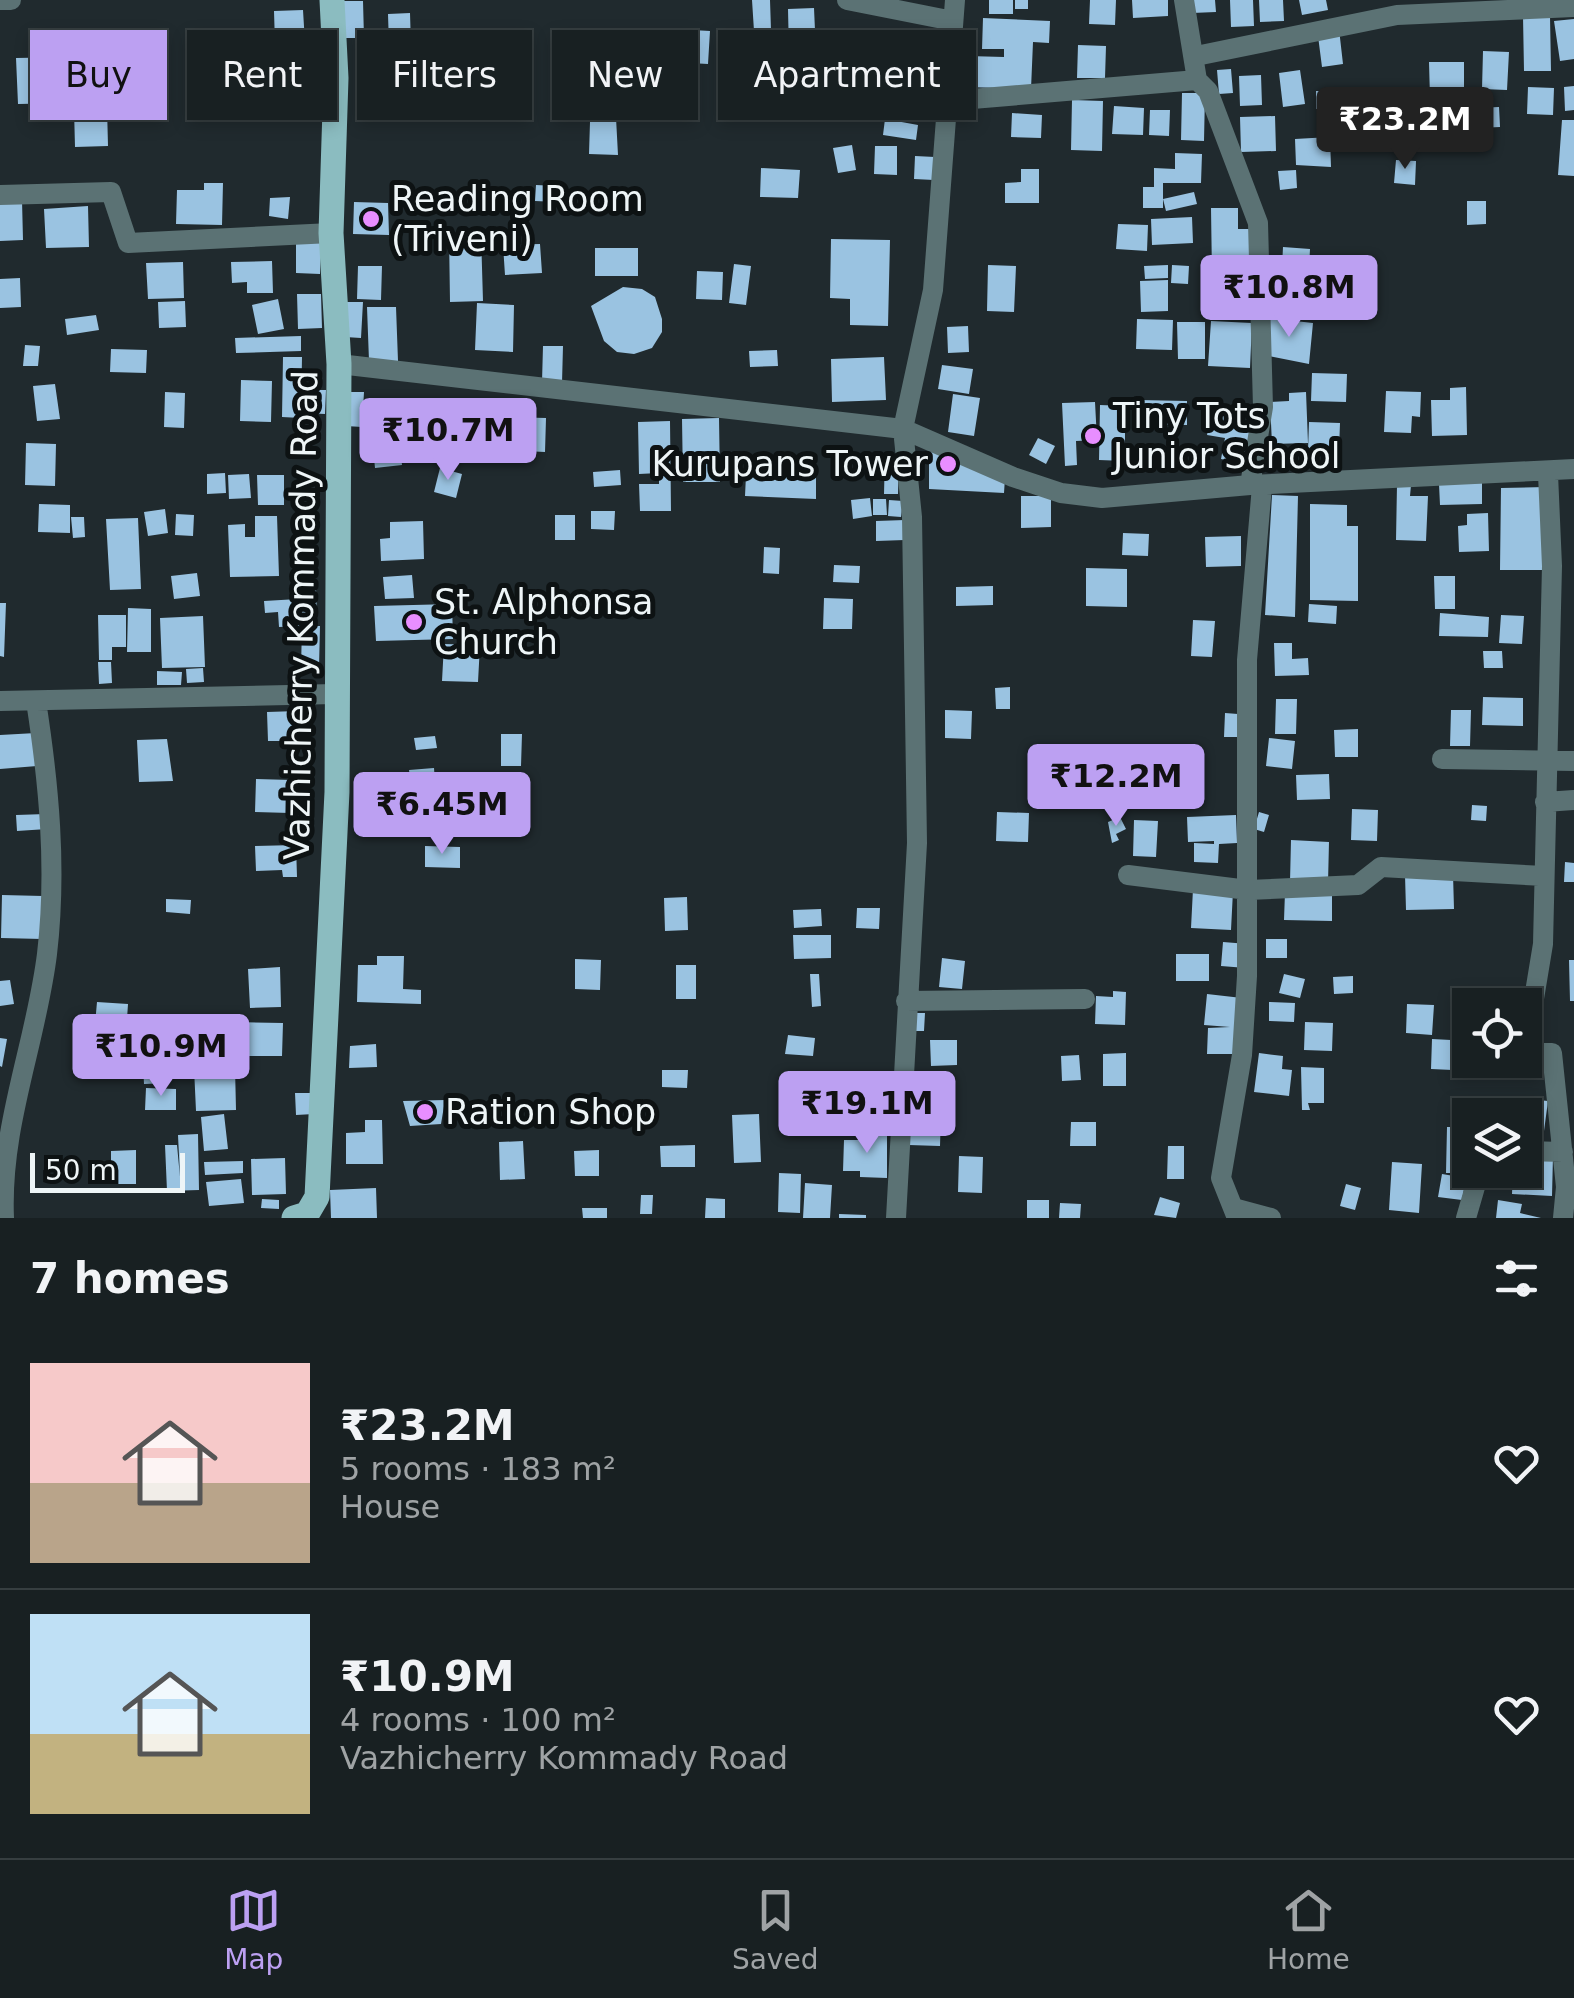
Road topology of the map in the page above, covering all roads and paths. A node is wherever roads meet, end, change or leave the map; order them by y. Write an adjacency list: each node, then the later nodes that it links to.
1 (0, 0): 2 (street)
2 (11, 0)
3 (332, 0): 14 (main road, Vazhicherry Kommady Road)
4 (847, 0): 8 (street)
5 (1184, 0): 9 (street)
6 (1574, 7): 7 (street)
7 (1396, 8): 9 (street)
8 (954, 10)
9 (1196, 56): 10 (street)
10 (1198, 80): 11 (street); 19 (street)
11 (976, 99)
12 (947, 120): 16 (street)
13 (0, 195): 14 (street)
14 (331, 234): 15 (main road, Vazhicherry Kommady Road)
15 (339, 364): 16 (street); 20 (main road, Vazhicherry Kommady Road)
16 (903, 429): 19 (street); 32 (street)
17 (1574, 469): 18 (street)
18 (1548, 474): 19 (street); 24 (street)
19 (1256, 486): 30 (street)
20 (335, 694): 22 (street); 39 (main road, Vazhicherry Kommady Road)
21 (0, 700): 22 (street)
22 (36, 701): 40 (street)
23 (1442, 759): 24 (street)
24 (1546, 762): 25 (street); 27 (street)
25 (1574, 762)
26 (1574, 800): 27 (street)
27 (1545, 802): 29 (street)
28 (1128, 875): 30 (street)
29 (1544, 876): 30 (street); 33 (street)
30 (1248, 890): 38 (street)
31 (1085, 998): 32 (street)
32 (906, 1001): 41 (street)
33 (1552, 1053): 34 (street); 36 (street)
34 (1574, 1054)
35 (1542, 1151): 36 (street)
36 (1563, 1152): 44 (street)
37 (1475, 1188): 43 (street)
38 (1237, 1214): 42 (street)
39 (303, 1217)
40 (4, 1218)
41 (896, 1218)
42 (1271, 1218)
43 (1466, 1218)
44 (1563, 1218)

